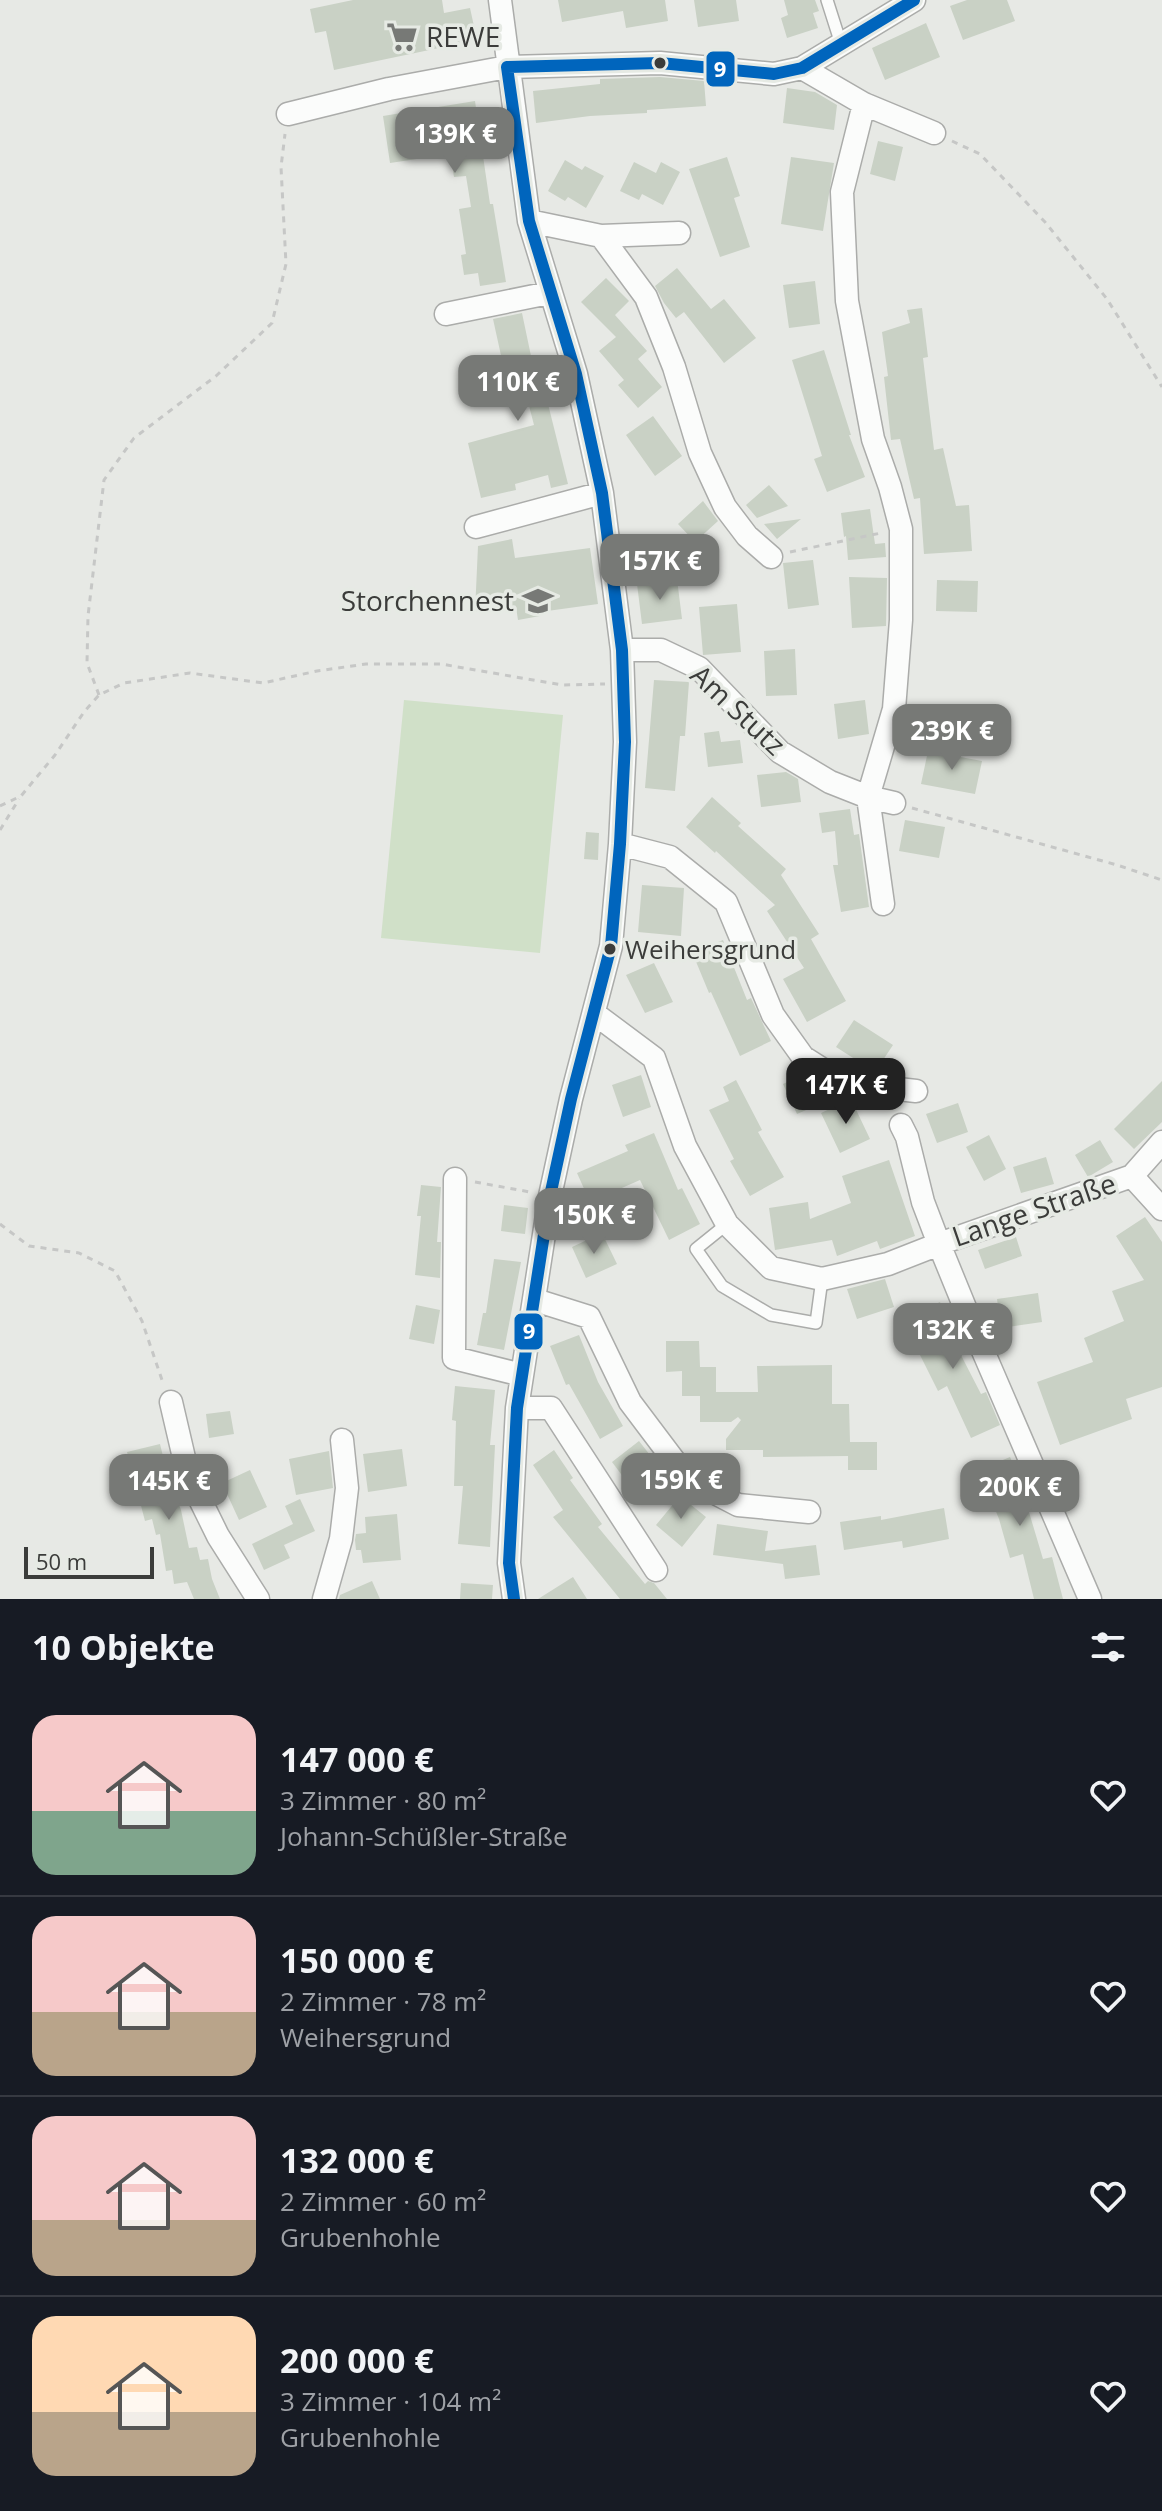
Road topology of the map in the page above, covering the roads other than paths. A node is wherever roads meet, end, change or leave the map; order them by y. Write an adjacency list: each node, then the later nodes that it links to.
1 (500, 0): 5 (street)
2 (827, 0): 4 (lane)
3 (914, 0): 4 (street)
4 (841, 44): 6 (street)
5 (507, 67): 6 (street); 8 (street); 10 (street)
6 (802, 68): 7 (street)
7 (864, 104): 9 (street); 19 (street)
8 (288, 114)
9 (934, 133)
10 (529, 221): 12 (street); 13 (street)
11 (679, 233): 12 (street)
12 (601, 236): 17 (street)
13 (549, 293): 14 (street); 15 (street)
14 (446, 314)
15 (602, 493): 16 (street); 18 (street)
16 (476, 527)
17 (771, 557)
18 (622, 650): 19 (street, Am Stutz); 21 (street)
19 (868, 797): 20 (street, Am Stutz); 22 (street)
20 (894, 803)
21 (620, 844): 23 (street); 24 (street)
22 (883, 904)
23 (595, 1014): 30 (street, Lange Straße); 33 (street)
24 (916, 1091)
25 (901, 1125): 31 (street, Lange Straße)
26 (1162, 1142): 27 (street, Lange Straße)
27 (1132, 1176): 29 (street); 31 (street, Lange Straße)
28 (455, 1179): 34 (street)
29 (1162, 1209)
30 (727, 1224): 32 (street, Lange Straße); 32 (lane)
31 (939, 1244): 32 (street, Lange Straße); 43 (street)
32 (822, 1279)
33 (535, 1300): 34 (street); 38 (street)
34 (522, 1375): 36 (street)
35 (171, 1402): 40 (street)
36 (517, 1408): 39 (street); 42 (street)
37 (342, 1440): 41 (street)
38 (809, 1512)
39 (656, 1570)
40 (258, 1599)
41 (324, 1599)
42 (514, 1599)
43 (1090, 1599)

